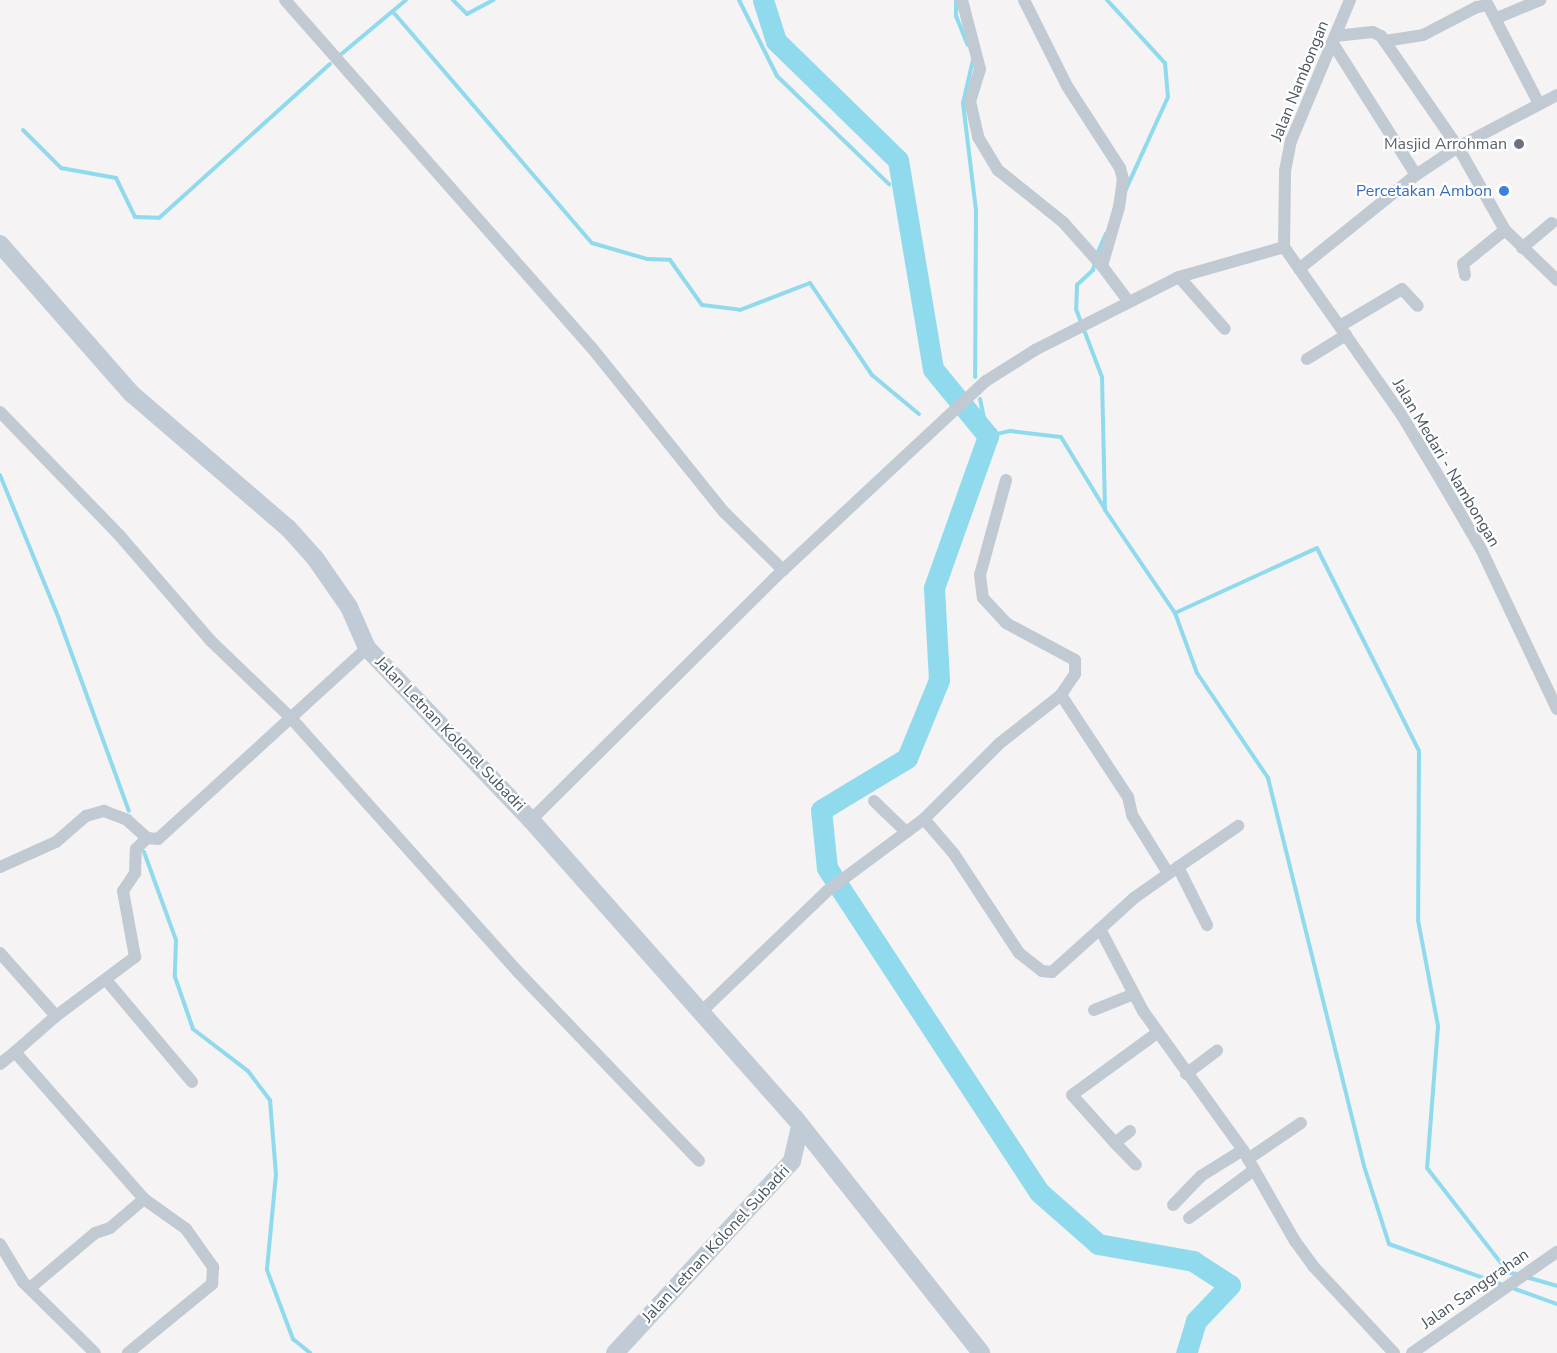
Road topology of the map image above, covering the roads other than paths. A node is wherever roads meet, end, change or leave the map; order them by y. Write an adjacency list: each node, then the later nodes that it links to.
1 (285, 0): 30 (street)
2 (962, 0): 18 (street)
3 (1024, 0): 18 (street)
4 (1350, 0): 7 (street, Jalan Nambongan)
5 (1540, 0): 6 (street)
6 (1497, 18): 8 (street); 10 (street)
7 (1333, 39): 8 (street); 12 (street); 16 (street, Jalan Nambongan)
8 (1385, 41): 11 (street)
9 (1557, 95): 10 (street)
10 (1538, 102): 11 (street)
11 (1458, 147): 12 (street); 14 (street)
12 (1416, 175): 19 (street)
13 (1552, 223): 17 (street)
14 (1505, 230): 17 (street); 20 (street)
15 (0, 244): 31 (main road, Jalan Letnan Kolonel Subadri)
16 (1284, 247): 19 (street, Jalan Medari - Nambongan); 21 (street)
17 (1522, 248): 22 (street)
18 (1102, 266): 23 (street)
19 (1299, 269): 26 (street, Jalan Medari - Nambongan)
20 (1465, 275)
21 (1179, 277): 23 (street); 25 (street)
22 (1557, 280)
23 (1129, 302): 30 (street)
24 (1418, 306): 26 (street)
25 (1225, 329)
26 (1343, 330): 27 (street); 33 (street, Jalan Medari - Nambongan)
27 (1307, 359)
28 (0, 412): 34 (street)
29 (1006, 480): 32 (street)
30 (783, 570): 37 (street)
31 (367, 648): 34 (street); 37 (main road, Jalan Letnan Kolonel Subadri)
32 (1061, 695): 36 (street); 42 (street)
33 (1557, 709)
34 (291, 718): 40 (street); 63 (street)
35 (874, 801): 39 (street)
36 (924, 819): 39 (street); 44 (street)
37 (531, 820): 49 (main road, Jalan Letnan Kolonel Subadri)
38 (1238, 826): 42 (street)
39 (906, 832): 49 (street)
40 (147, 838): 41 (street); 46 (street)
41 (0, 867)
42 (1173, 870): 43 (street); 44 (street)
43 (1207, 924)
44 (1100, 929): 47 (street)
45 (0, 953): 50 (street)
46 (107, 981): 50 (street); 56 (street)
47 (1134, 994): 48 (street); 51 (street)
48 (1094, 1010)
49 (700, 1012): 58 (main road, Jalan Letnan Kolonel Subadri)
50 (56, 1016): 53 (street)
51 (1157, 1033): 55 (street); 60 (street)
52 (1217, 1051): 55 (street)
53 (15, 1052): 54 (street); 66 (street)
54 (0, 1064)
55 (1186, 1074): 62 (street)
56 (192, 1082)
57 (1301, 1123): 62 (street)
58 (800, 1126): 61 (main road, Jalan Letnan Kolonel Subadri); 64 (main road, Jalan Letnan Kolonel Subadri)
59 (1130, 1131): 60 (street)
60 (1114, 1143): 65 (street)
61 (818, 1147): 64 (main road); 75 (main road, Jalan Letnan Kolonel Subadri)
62 (1249, 1160): 67 (street); 68 (street); 76 (street)
63 (699, 1161)
64 (792, 1161): 74 (main road, Jalan Letnan Kolonel Subadri)
65 (1136, 1165)
66 (144, 1199): 71 (street); 73 (street)
67 (1173, 1205)
68 (1189, 1218)
69 (0, 1244): 71 (street)
70 (1557, 1252): 77 (street, Jalan Sanggrahan)
71 (30, 1288): 72 (street)
72 (95, 1353)
73 (128, 1353)
74 (615, 1353)
75 (981, 1353)
76 (1394, 1353)
77 (1412, 1353)

